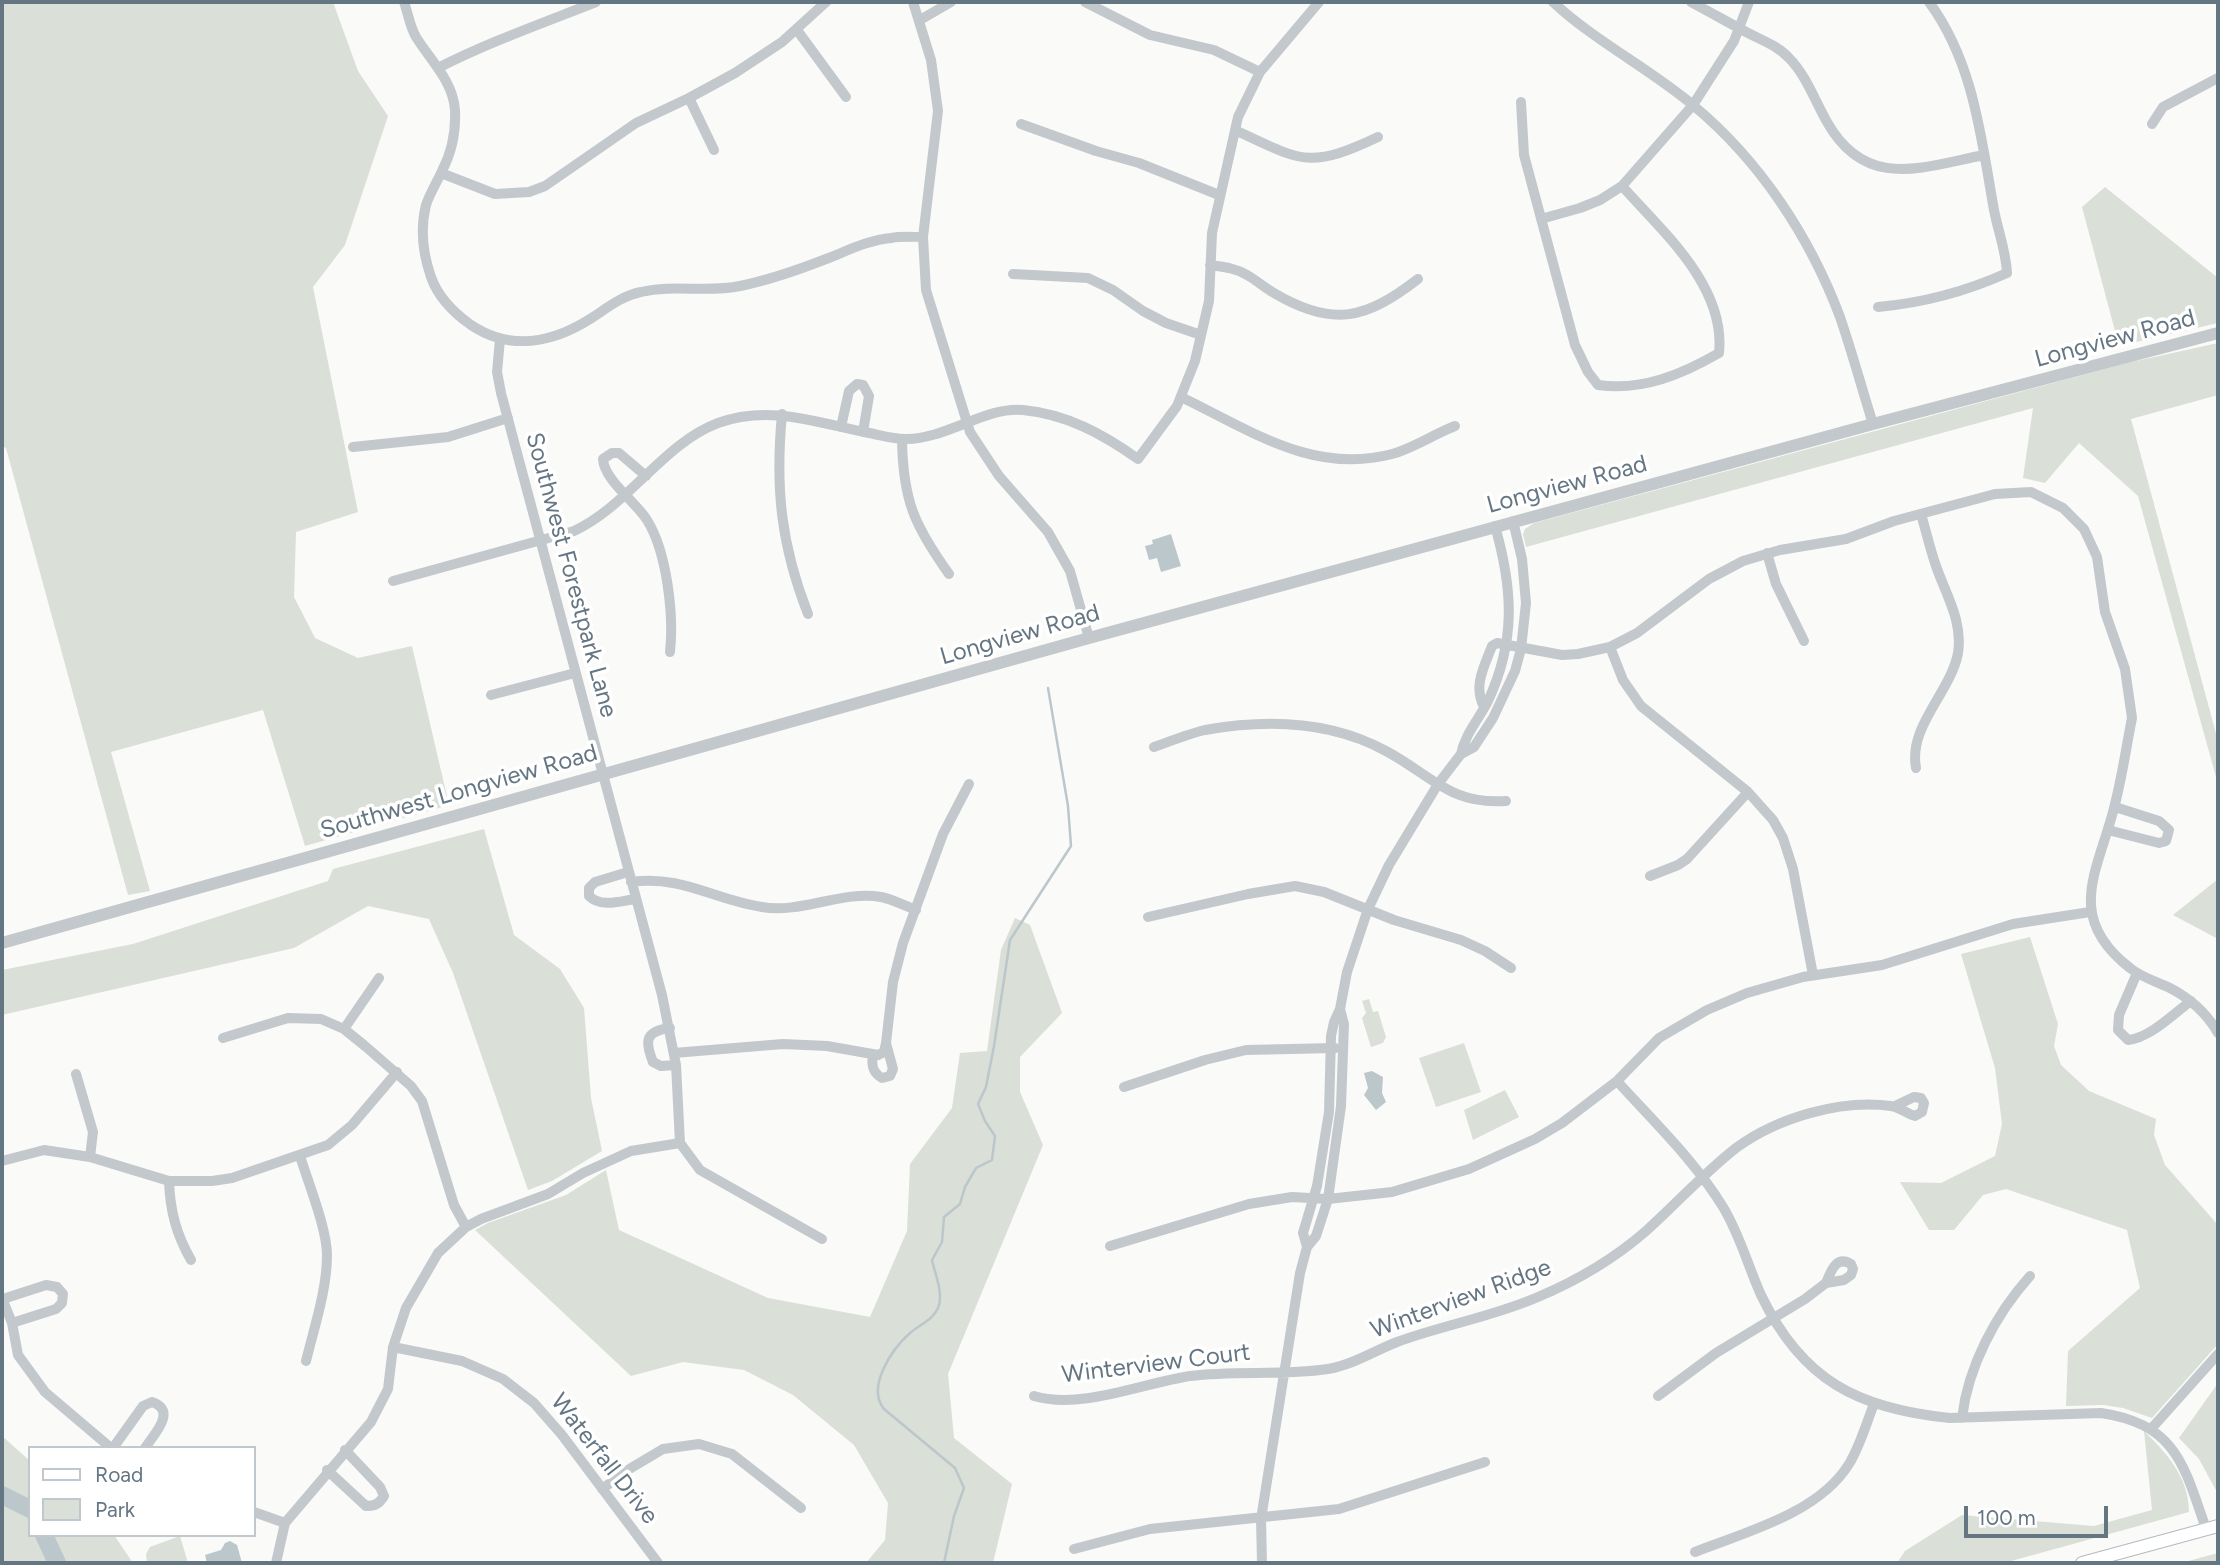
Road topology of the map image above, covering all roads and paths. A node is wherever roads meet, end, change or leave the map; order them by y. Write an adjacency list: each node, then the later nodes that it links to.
1 (404, 2): 15 (street)
2 (596, 2): 15 (street)
3 (826, 2): 14 (street)
4 (913, 2): 12 (street)
5 (951, 2): 12 (street)
6 (1086, 2): 16 (street)
7 (1319, 2): 16 (street)
8 (1553, 2): 21 (street)
9 (1691, 2): 13 (street)
10 (1749, 2): 13 (street)
11 (1929, 2): 27 (street)
12 (919, 20): 32 (street)
13 (1739, 29): 21 (street); 27 (street)
14 (797, 30): 18 (street); 19 (street)
15 (438, 68): 28 (street)
16 (1260, 72): 24 (street)
17 (2218, 78): 23 (street)
18 (846, 97)
19 (689, 98): 26 (street); 28 (street)
20 (1521, 102): 31 (street)
21 (1693, 106): 29 (street); 44 (street)
22 (1021, 124): 30 (street)
23 (2152, 124)
24 (1235, 130): 25 (street); 30 (street)
25 (1378, 137)
26 (714, 150)
27 (1984, 155): 36 (street)
28 (441, 173): 39 (street)
29 (1622, 186): 31 (street); 31 (street)
30 (1219, 195): 33 (street)
31 (1541, 219)
32 (923, 237): 39 (street); 43 (street)
33 (1210, 265): 35 (street); 38 (street)
34 (1013, 275): 38 (street)
35 (1418, 279)
36 (1878, 307)
37 (2218, 333): 44 (street, Longview Road)
38 (1201, 335): 40 (street)
39 (500, 339): 42 (street, Southwest Forestpark Lane)
40 (1181, 397): 43 (street); 45 (street)
41 (782, 414): 46 (street); 50 (street); 59 (street)
42 (508, 418): 49 (street); 55 (street, Southwest Forestpark Lane)
43 (967, 424): 48 (street); 60 (street)
44 (1873, 424): 53 (street, Longview Road)
45 (1455, 426)
46 (841, 427): 47 (street); 47 (street)
47 (863, 432): 48 (street)
48 (902, 439): 57 (street)
49 (352, 447)
50 (646, 476): 51 (street); 51 (street)
51 (626, 495): 55 (street); 65 (street)
52 (1921, 514): 56 (street); 72 (street); 78 (street)
53 (1513, 521): 54 (street, Longview Road); 64 (street)
54 (1495, 526): 60 (street, Longview Road); 62 (street)
55 (540, 541): 58 (street); 66 (street, Southwest Forestpark Lane)
56 (1767, 553): 61 (street); 63 (street)
57 (949, 574)
58 (393, 581)
59 (808, 614)
60 (1090, 638): 67 (street, Longview Road)
61 (1804, 641)
62 (1507, 645): 64 (street); 69 (street); 69 (street)
63 (1610, 647): 64 (street); 76 (street)
64 (1521, 649): 71 (street)
65 (670, 652)
66 (575, 673): 68 (street); 73 (street, Southwest Forestpark Lane)
67 (928, 683): 73 (street, Southwest Longview Road)
68 (491, 695)
69 (1484, 708): 71 (street)
70 (1154, 747): 75 (street)
71 (1461, 754): 75 (street)
72 (1916, 768)
73 (602, 773): 81 (street, Southwest Forestpark Lane); 87 (street, Southwest Longview Road)
74 (969, 784): 84 (street)
75 (1438, 785): 77 (street); 83 (street)
76 (1748, 792): 80 (street); 90 (street)
77 (1506, 801)
78 (2115, 807): 79 (street); 79 (street)
79 (2108, 830): 85 (street)
80 (1650, 876)
81 (630, 877): 82 (street, Southwest Forestpark Lane); 82 (street); 84 (street)
82 (636, 899): 94 (street, Southwest Forestpark Lane)
83 (1368, 909): 86 (street); 88 (street); 93 (street)
84 (916, 910): 98 (street)
85 (2090, 912): 89 (street); 90 (street)
86 (1148, 917)
87 (2, 943)
88 (1511, 968)
89 (2137, 973): 92 (street); 92 (street)
90 (1813, 975): 106 (street)
91 (379, 978): 95 (street)
92 (2191, 1001): 96 (street)
93 (1340, 1009): 99 (street); 100 (street)
94 (670, 1028): 101 (street, Southwest Forestpark Lane); 103 (street)
95 (344, 1029): 97 (street); 104 (street)
96 (2218, 1033)
97 (223, 1038)
98 (886, 1043): 102 (street); 102 (street)
99 (1331, 1048): 100 (street); 107 (street); 115 (street)
100 (1343, 1048): 116 (street)
101 (674, 1053): 102 (street); 103 (street, Southwest Forestpark Lane)
102 (873, 1055)
103 (676, 1065): 109 (street, Southwest Forestpark Lane)
104 (397, 1072): 110 (street); 117 (street)
105 (76, 1074): 111 (street)
106 (1617, 1081): 113 (street); 116 (street)
107 (1124, 1087)
108 (1895, 1106): 113 (street, Winterview Ridge)
109 (680, 1143): 117 (street); 118 (street)
110 (300, 1156): 114 (street); 129 (street)
111 (90, 1157): 112 (street); 114 (street)
112 (2, 1161)
113 (1703, 1178): 125 (street); 130 (street, Winterview Ridge)
114 (169, 1181): 121 (street)
115 (1314, 1198): 116 (street); 119 (street); 120 (street)
116 (1328, 1199): 120 (street)
117 (466, 1227): 127 (street)
118 (822, 1239)
119 (1110, 1246)
120 (1307, 1247): 130 (street)
121 (191, 1260)
122 (2030, 1276): 134 (street)
123 (1826, 1283): 125 (street)
124 (2, 1299): 126 (street); 126 (street)
125 (1774, 1318): 132 (street); 133 (street)
126 (12, 1323): 136 (street)
127 (393, 1347): 139 (street); 142 (street, Waterfall Drive)
128 (2218, 1354): 135 (street)
129 (306, 1362)
130 (1283, 1371): 131 (street, Winterview Court); 145 (street)
131 (1034, 1396)
132 (1658, 1396)
133 (1874, 1404): 134 (street); 149 (street)
134 (1962, 1418): 135 (street)
135 (2151, 1429): 147 (street)
136 (110, 1446)
137 (113, 1446): 138 (street)
138 (146, 1446)
139 (345, 1450): 141 (street); 141 (street)
140 (1485, 1462): 145 (street)
141 (327, 1471): 146 (street)
142 (603, 1489): 143 (street); 151 (street, Waterfall Drive)
143 (801, 1508)
144 (256, 1513): 146 (street)
145 (1261, 1519): 148 (street); 152 (street)
146 (285, 1522): 150 (street)
147 (2212, 1527): 153 (main road)
148 (1074, 1549)
149 (1696, 1552)
150 (276, 1563)
151 (659, 1563)
152 (1262, 1563)
153 (2082, 1563)

